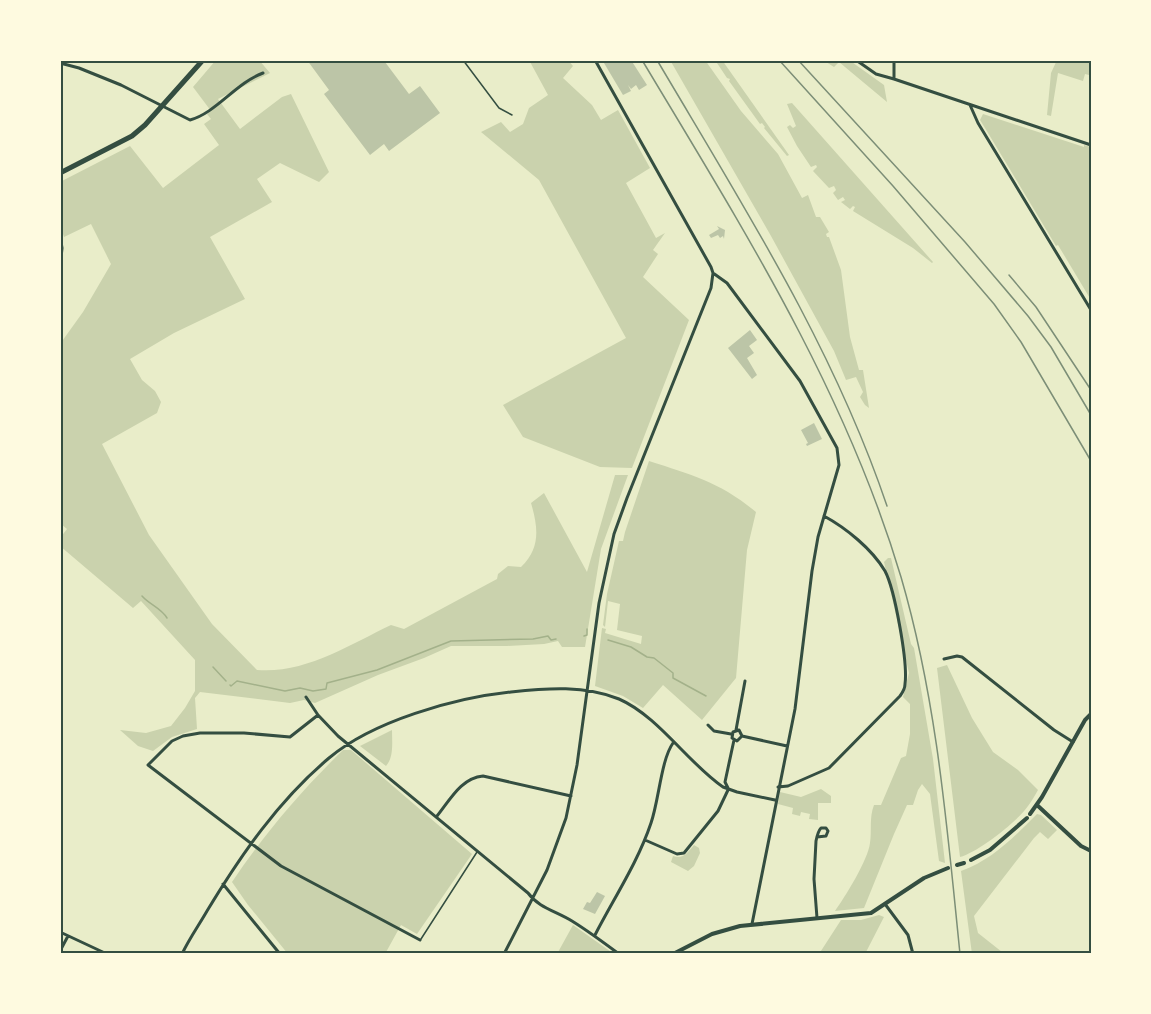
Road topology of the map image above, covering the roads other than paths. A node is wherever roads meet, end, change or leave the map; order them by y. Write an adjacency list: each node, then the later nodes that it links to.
1 (203, 60): 9 (main road)
2 (463, 60): 11 (lane)
3 (595, 60): 16 (street)
4 (856, 60): 8 (street)
5 (894, 60): 8 (street)
6 (60, 63): 9 (street)
7 (263, 73): 9 (street)
8 (894, 79): 10 (street)
9 (164, 105): 13 (main road)
10 (970, 105): 12 (street); 17 (street)
11 (512, 115)
12 (1091, 145)
13 (60, 173)
14 (60, 236): 15 (street)
15 (60, 268)
16 (713, 273): 18 (street); 21 (street)
17 (1091, 310)
18 (824, 516): 33 (street); 34 (street)
19 (944, 659): 30 (street)
20 (745, 681): 26 (street)
21 (587, 691): 31 (street); 32 (street); 36 (street)
22 (306, 697): 24 (street)
23 (1091, 714): 30 (street)
24 (318, 715): 32 (street); 42 (street)
25 (708, 725): 27 (street)
26 (736, 730): 27 (street); 28 (street)
27 (732, 734): 29 (street)
28 (742, 736): 29 (street); 33 (street)
29 (734, 740): 35 (street)
30 (1072, 742): 38 (street)
31 (674, 743): 35 (street); 41 (street)
32 (349, 744): 39 (street); 42 (street)
33 (787, 746): 34 (street)
34 (778, 787): 37 (street)
35 (728, 790): 37 (street); 41 (street)
36 (571, 796): 39 (street); 50 (street)
37 (775, 800): 53 (street)
38 (1037, 805): 43 (street); 45 (street)
39 (437, 816): 44 (street)
40 (817, 837): 52 (street)
41 (645, 840): 55 (street)
42 (250, 844): 49 (street); 57 (street)
43 (1091, 850)
44 (478, 851): 50 (street); 57 (lane)
45 (971, 860)
46 (964, 863): 47 (street)
47 (957, 865)
48 (948, 868): 51 (street)
49 (223, 884): 60 (street); 61 (street)
50 (532, 898): 55 (street); 62 (street)
51 (885, 904): 52 (street); 65 (street)
52 (817, 918): 53 (street)
53 (752, 924): 64 (street)
54 (60, 932): 56 (street)
55 (595, 935): 63 (street)
56 (68, 936): 58 (street); 59 (street)
57 (420, 940)
58 (60, 951)
59 (107, 954)
60 (182, 954)
61 (279, 954)
62 (504, 954)
63 (619, 954)
64 (673, 954)
65 (913, 954)

